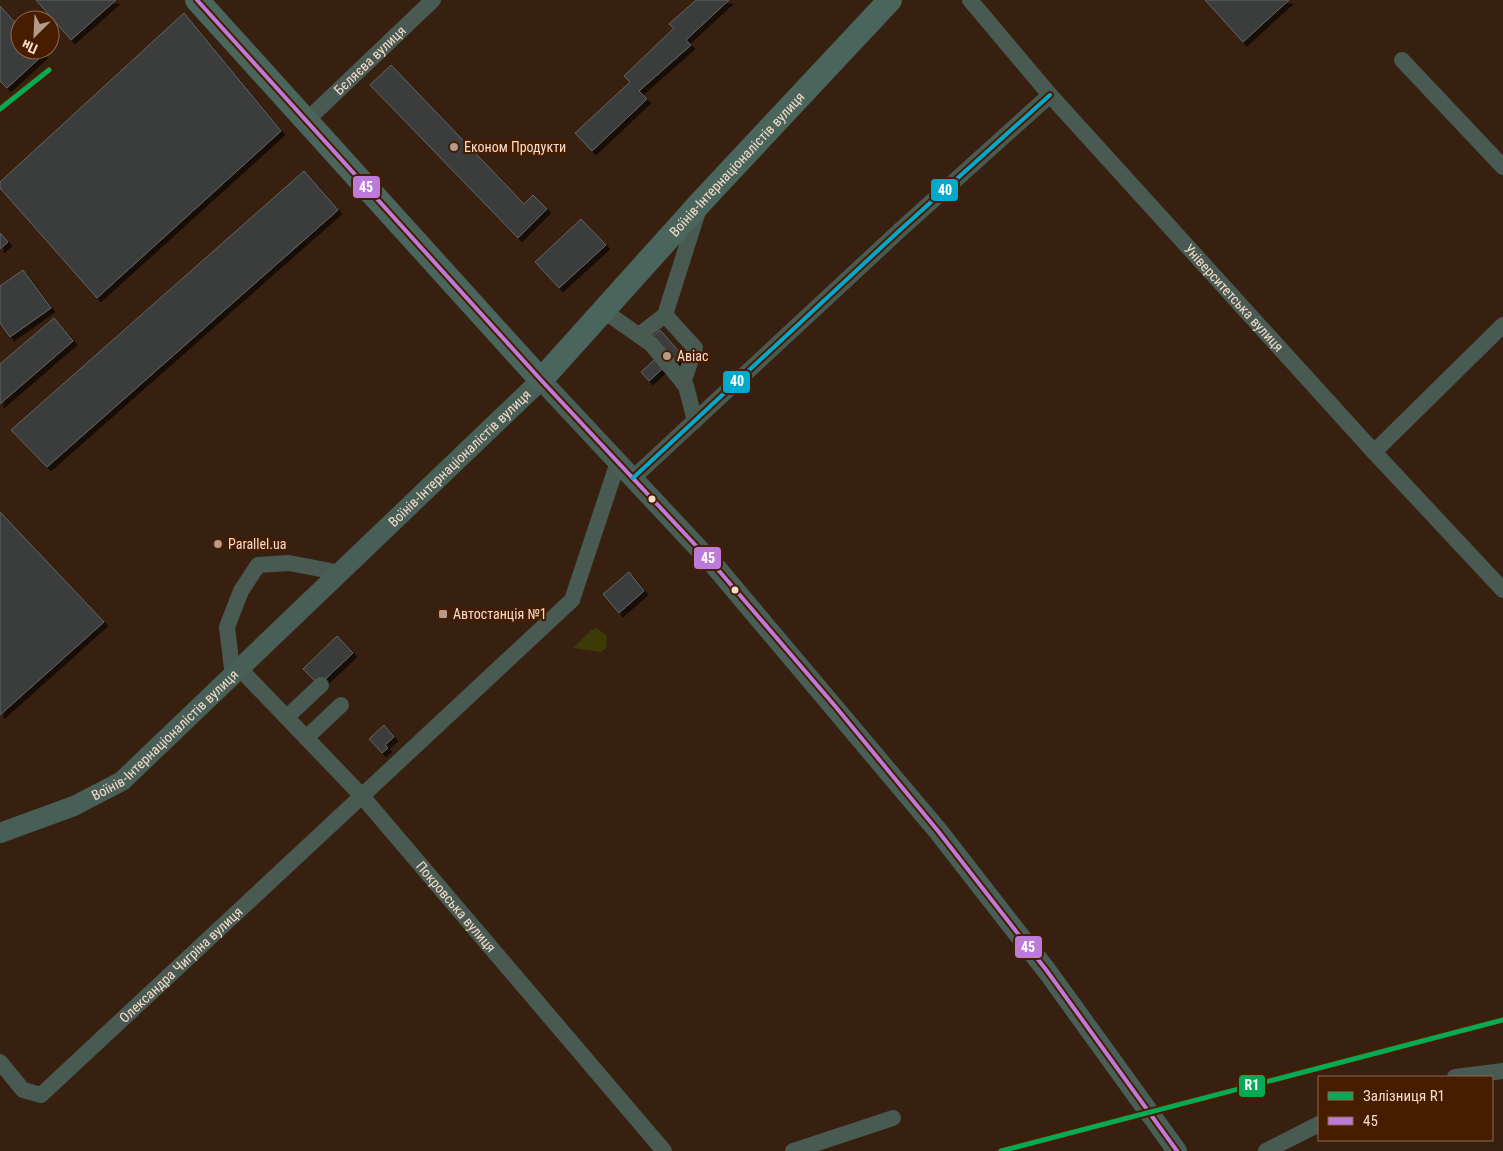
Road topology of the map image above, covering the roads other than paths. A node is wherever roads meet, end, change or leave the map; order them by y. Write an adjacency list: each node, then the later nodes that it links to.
1 (198, 0): 7 (highway)
2 (433, 0): 7 (street, Бєляєва вулиця)
3 (890, 0): 9 (highway, Воїнів-Інтернаціоналістів вулиця)
4 (970, 0): 6 (street, Університетська вулиця)
5 (1402, 60): 8 (street)
6 (1050, 95): 16 (street); 17 (street, Університетська вулиця)
7 (306, 121): 14 (highway)
8 (1503, 167)
9 (701, 202): 10 (highway, Воїнів-Інтернаціоналістів вулиця); 11 (street)
10 (604, 310): 13 (street); 14 (highway, Воїнів-Інтернаціоналістів вулиця)
11 (665, 315): 13 (street); 15 (street)
12 (1503, 325): 17 (street)
13 (639, 336): 15 (street)
14 (541, 380): 18 (main road); 20 (main road, Воїнів-Інтернаціоналістів вулиця)
15 (683, 383): 16 (street)
16 (694, 421): 19 (street)
17 (1374, 452): 21 (street, Університетська вулиця)
18 (618, 462): 19 (main road); 27 (street)
19 (633, 478): 36 (main road)
20 (341, 573): 22 (main road, Воїнів-Інтернаціоналістів вулиця); 22 (street)
21 (1503, 590)
22 (237, 673): 25 (street, Покровська вулиця); 28 (main road, Воїнів-Інтернаціоналістів вулиця)
23 (321, 685): 25 (street)
24 (341, 704): 26 (street)
25 (287, 718): 26 (street, Покровська вулиця)
26 (306, 738): 27 (street, Покровська вулиця)
27 (361, 795): 29 (street, Олександра Чигріна вулиця); 34 (street, Покровська вулиця)
28 (0, 833)
29 (0, 1062)
30 (1503, 1071): 31 (street)
31 (1463, 1076)
32 (893, 1118): 35 (street)
33 (1318, 1125): 37 (street)
34 (664, 1151)
35 (794, 1151)
36 (1177, 1151)
37 (1266, 1151)

